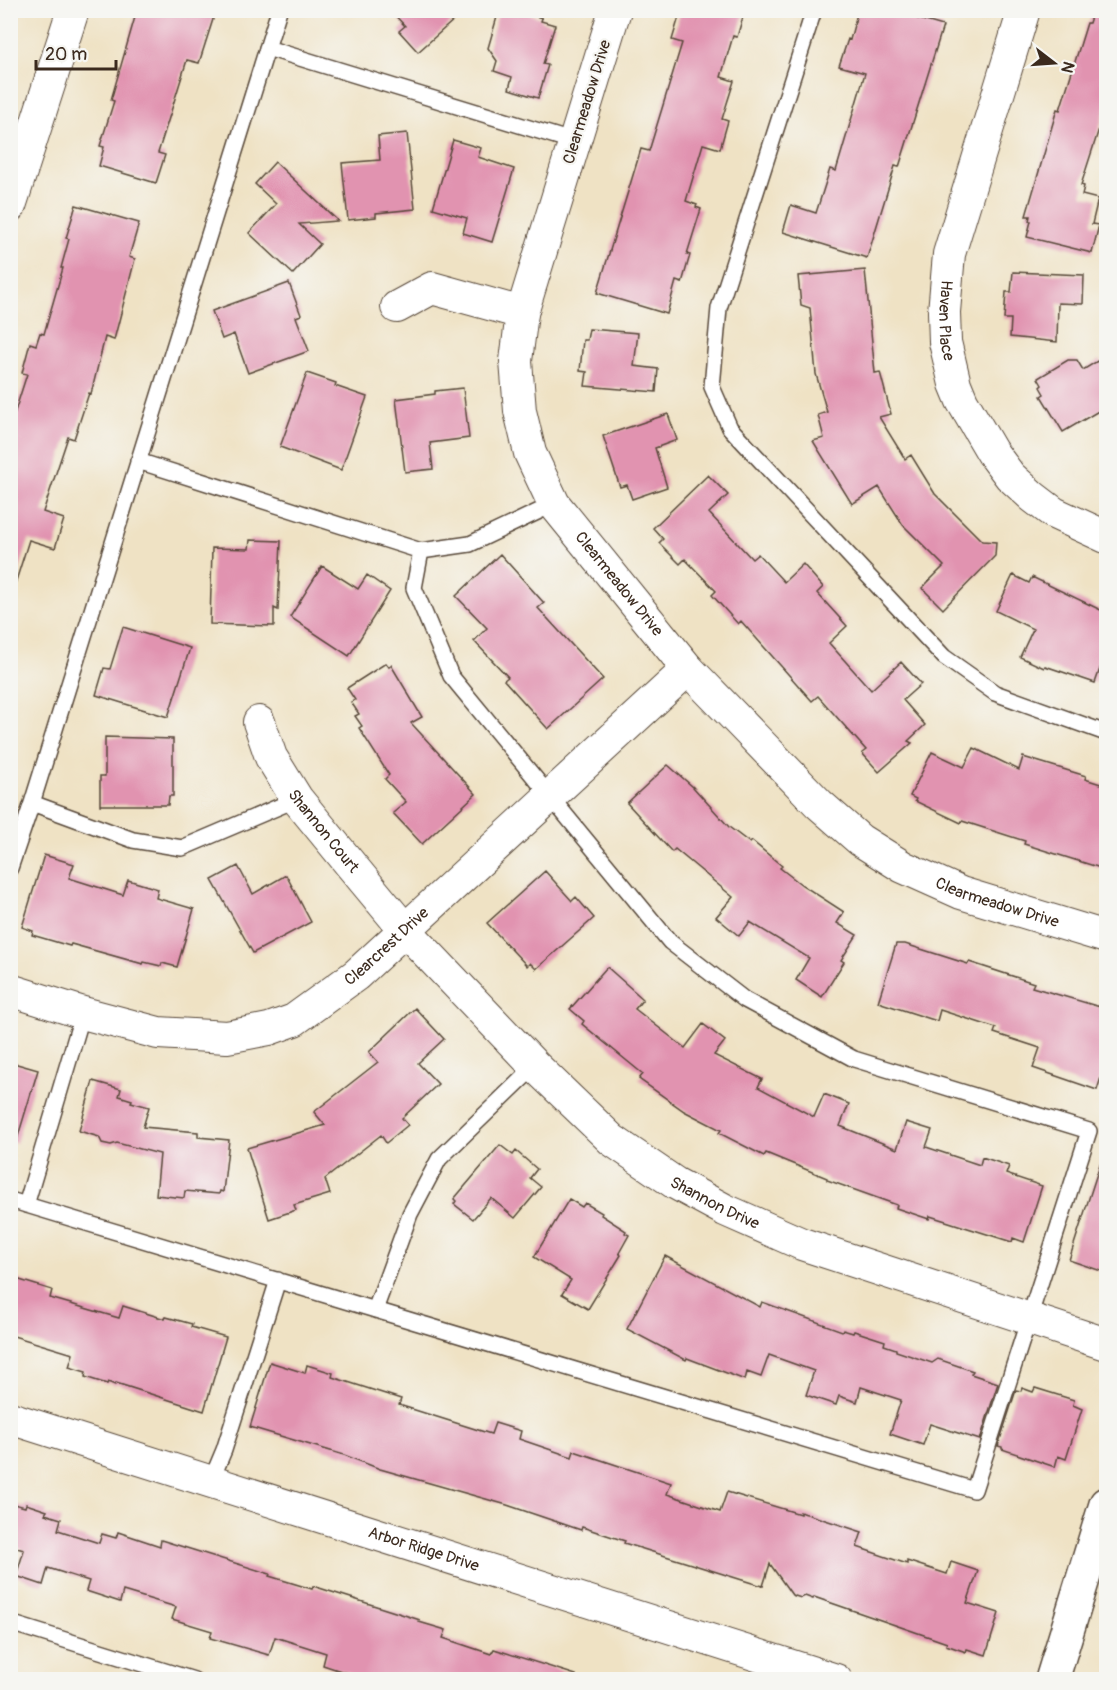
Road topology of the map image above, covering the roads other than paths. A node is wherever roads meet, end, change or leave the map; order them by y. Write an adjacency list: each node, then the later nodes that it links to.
1 (73, 10): 8 (street)
2 (279, 10): 6 (lane)
3 (615, 10): 7 (street, Clearmeadow Drive)
4 (814, 10): 17 (lane)
5 (1024, 10): 13 (street, Haven Place)
6 (267, 48): 7 (lane); 11 (lane)
7 (575, 142): 10 (street, Clearmeadow Drive)
8 (10, 206)
9 (397, 307): 10 (street)
10 (522, 313): 12 (street, Clearmeadow Drive)
11 (138, 461): 14 (lane); 20 (lane)
12 (554, 504): 14 (lane); 15 (street, Clearmeadow Drive)
13 (1107, 537)
14 (421, 550): 18 (lane)
15 (688, 669): 18 (street, Clearcrest Drive); 23 (street, Clearmeadow Drive)
16 (259, 722): 19 (street, Shannon Court)
17 (1107, 733)
18 (550, 798): 22 (street, Clearcrest Drive); 31 (lane)
19 (297, 799): 20 (lane); 22 (street, Shannon Court)
20 (32, 803): 21 (lane)
21 (10, 868)
22 (405, 930): 25 (street, Clearcrest Drive); 26 (street, Shannon Drive)
23 (1107, 937)
24 (10, 990): 25 (street, Clearcrest Drive)
25 (83, 1013): 28 (lane)
26 (534, 1066): 30 (lane); 31 (street, Shannon Drive)
27 (10, 1200): 28 (lane)
28 (26, 1205): 29 (lane)
29 (278, 1281): 30 (lane); 34 (lane)
30 (375, 1310): 31 (lane)
31 (1029, 1318): 32 (street, Shannon Drive)
32 (1107, 1344)
33 (10, 1418): 34 (street, Arbor Ridge Drive)
34 (211, 1481): 38 (street, Arbor Ridge Drive)
35 (1107, 1504): 39 (main road)
36 (10, 1623): 37 (lane)
37 (194, 1680)
38 (836, 1680)
39 (1052, 1680)

